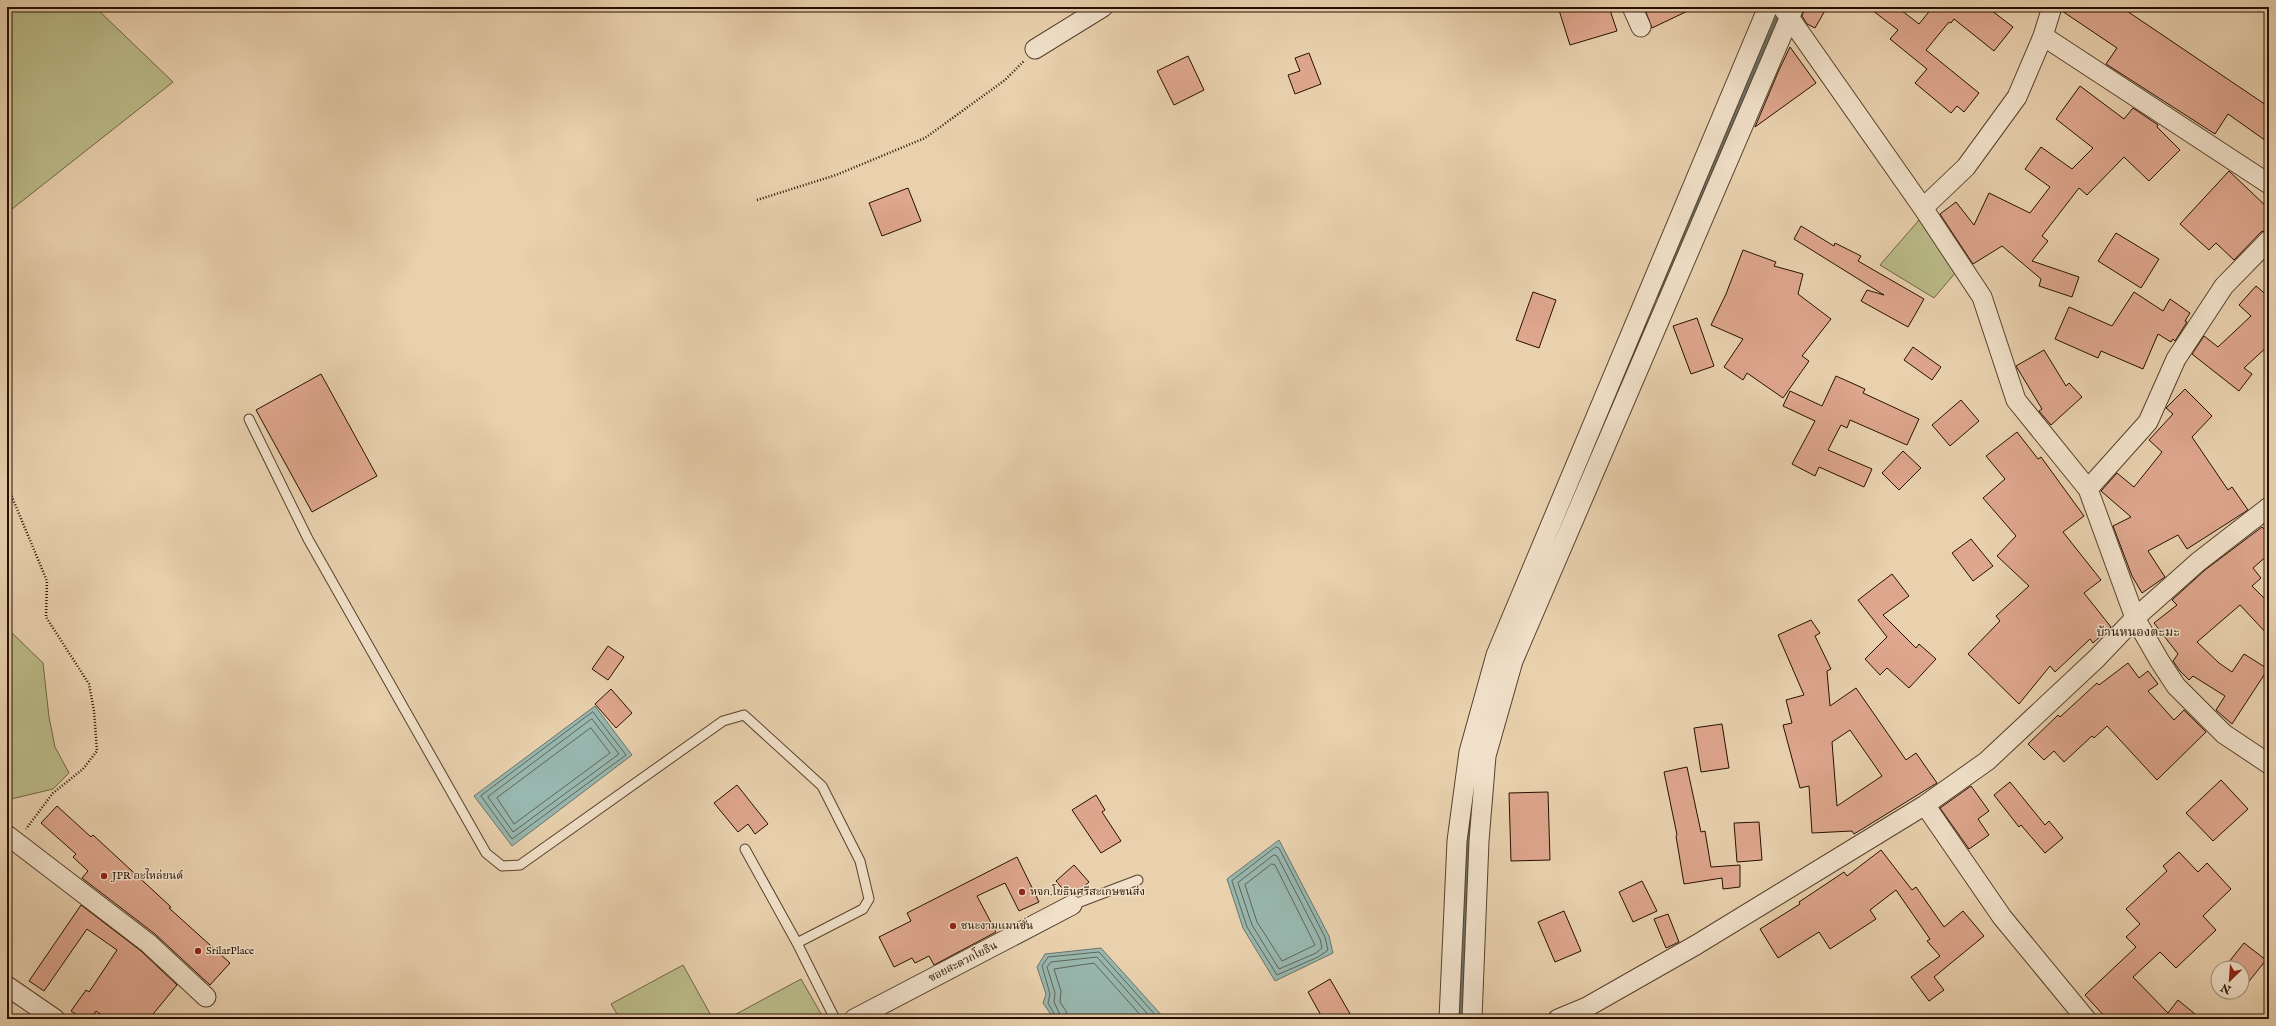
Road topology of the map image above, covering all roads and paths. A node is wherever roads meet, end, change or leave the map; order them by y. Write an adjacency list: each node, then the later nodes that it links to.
1 (1103, 7): 7 (street)
2 (1632, 7): 5 (street)
3 (2052, 7): 6 (street)
4 (1784, 10): 10 (street); 29 (street); 30 (street)
5 (1641, 27)
6 (2043, 36): 8 (street); 10 (street)
7 (1035, 49): 9 (path)
8 (2269, 184)
9 (757, 200)
10 (1923, 208): 14 (street)
11 (2269, 240): 14 (street)
12 (249, 419): 23 (lane)
13 (7, 485): 19 (path)
14 (2088, 489): 16 (street)
15 (2269, 507): 16 (street)
16 (2135, 618): 17 (street); 18 (street)
17 (2269, 764)
18 (1925, 805): 31 (street); 32 (street)
19 (10, 844): 25 (street)
20 (745, 849): 23 (lane)
21 (1138, 880): 22 (lane)
22 (1072, 905): 28 (street, ซอยสะดวกโยธิน)
23 (798, 942): 27 (lane)
24 (7, 986): 26 (street)
25 (206, 997)
26 (55, 1019)
27 (835, 1019)
28 (854, 1019)
29 (1449, 1019)
30 (1472, 1019)
31 (1558, 1019)
32 (2086, 1019)

